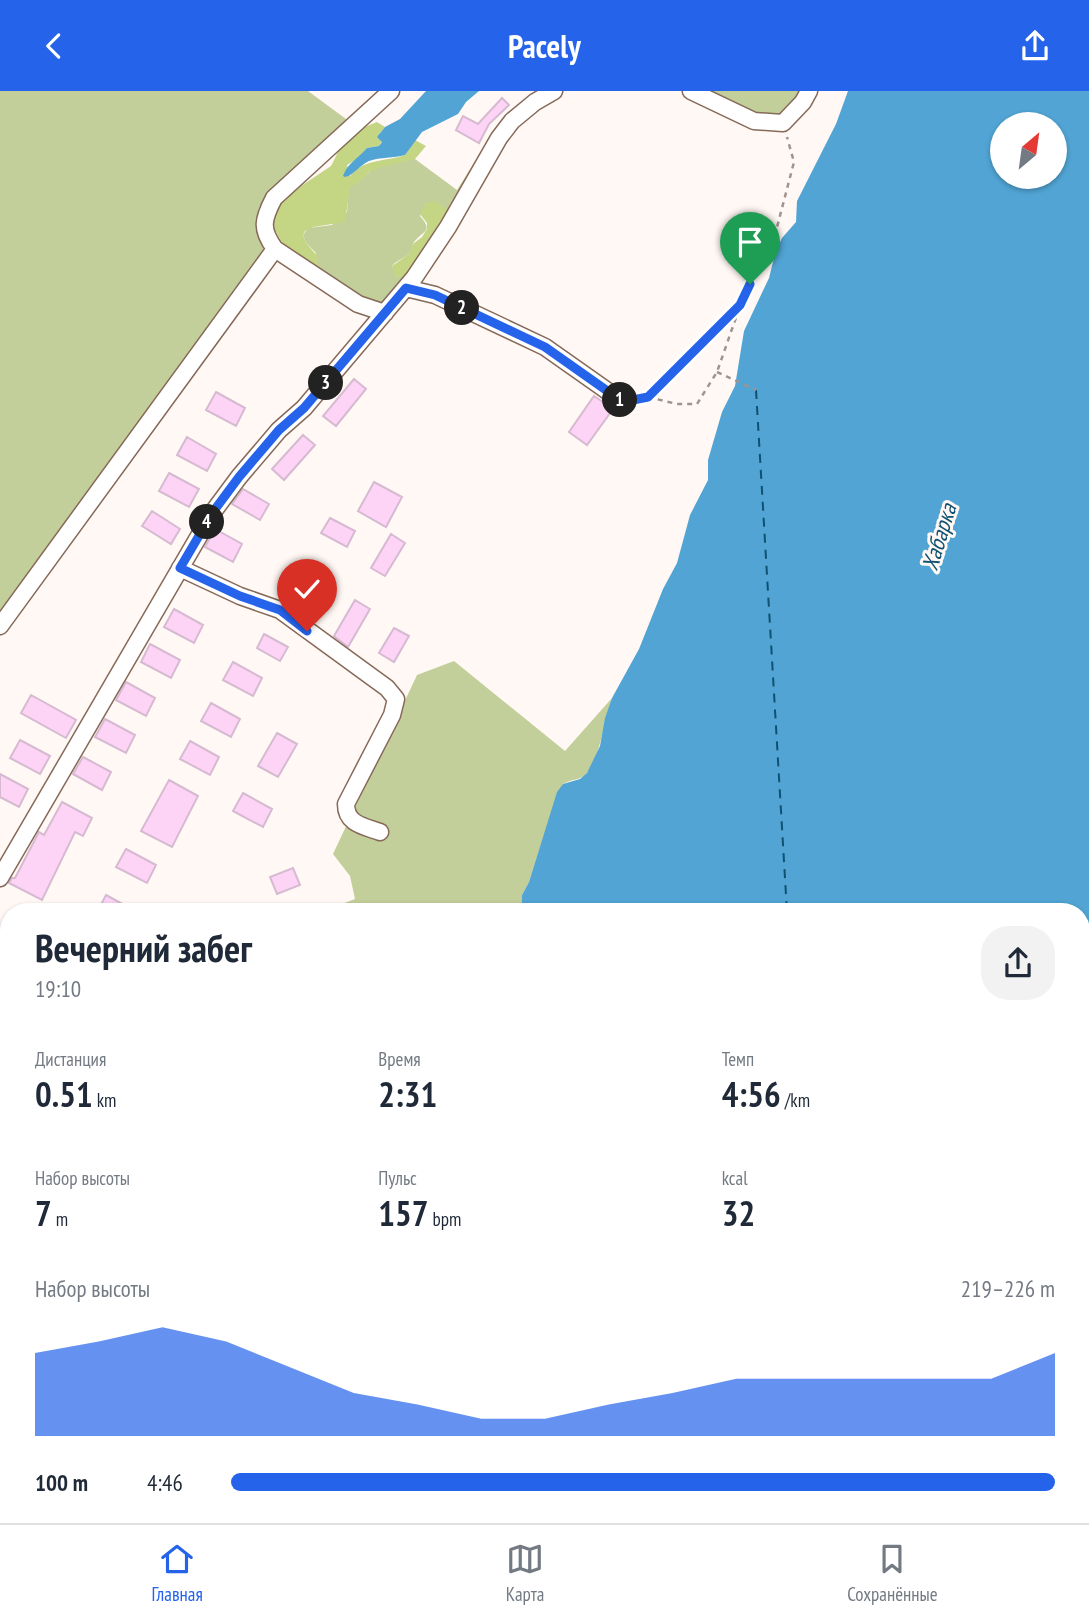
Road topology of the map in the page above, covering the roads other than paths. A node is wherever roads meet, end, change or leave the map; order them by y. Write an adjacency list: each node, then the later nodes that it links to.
1 (391, 91): 5 (street)
2 (554, 91): 6 (street)
3 (691, 91): 4 (street)
4 (809, 91)
5 (275, 249): 7 (street); 10 (street)
6 (406, 288): 7 (street); 8 (street)
7 (385, 313): 9 (street)
8 (623, 402)
9 (180, 568): 11 (street); 12 (street)
10 (0, 626)
11 (380, 832)
12 (0, 878)

